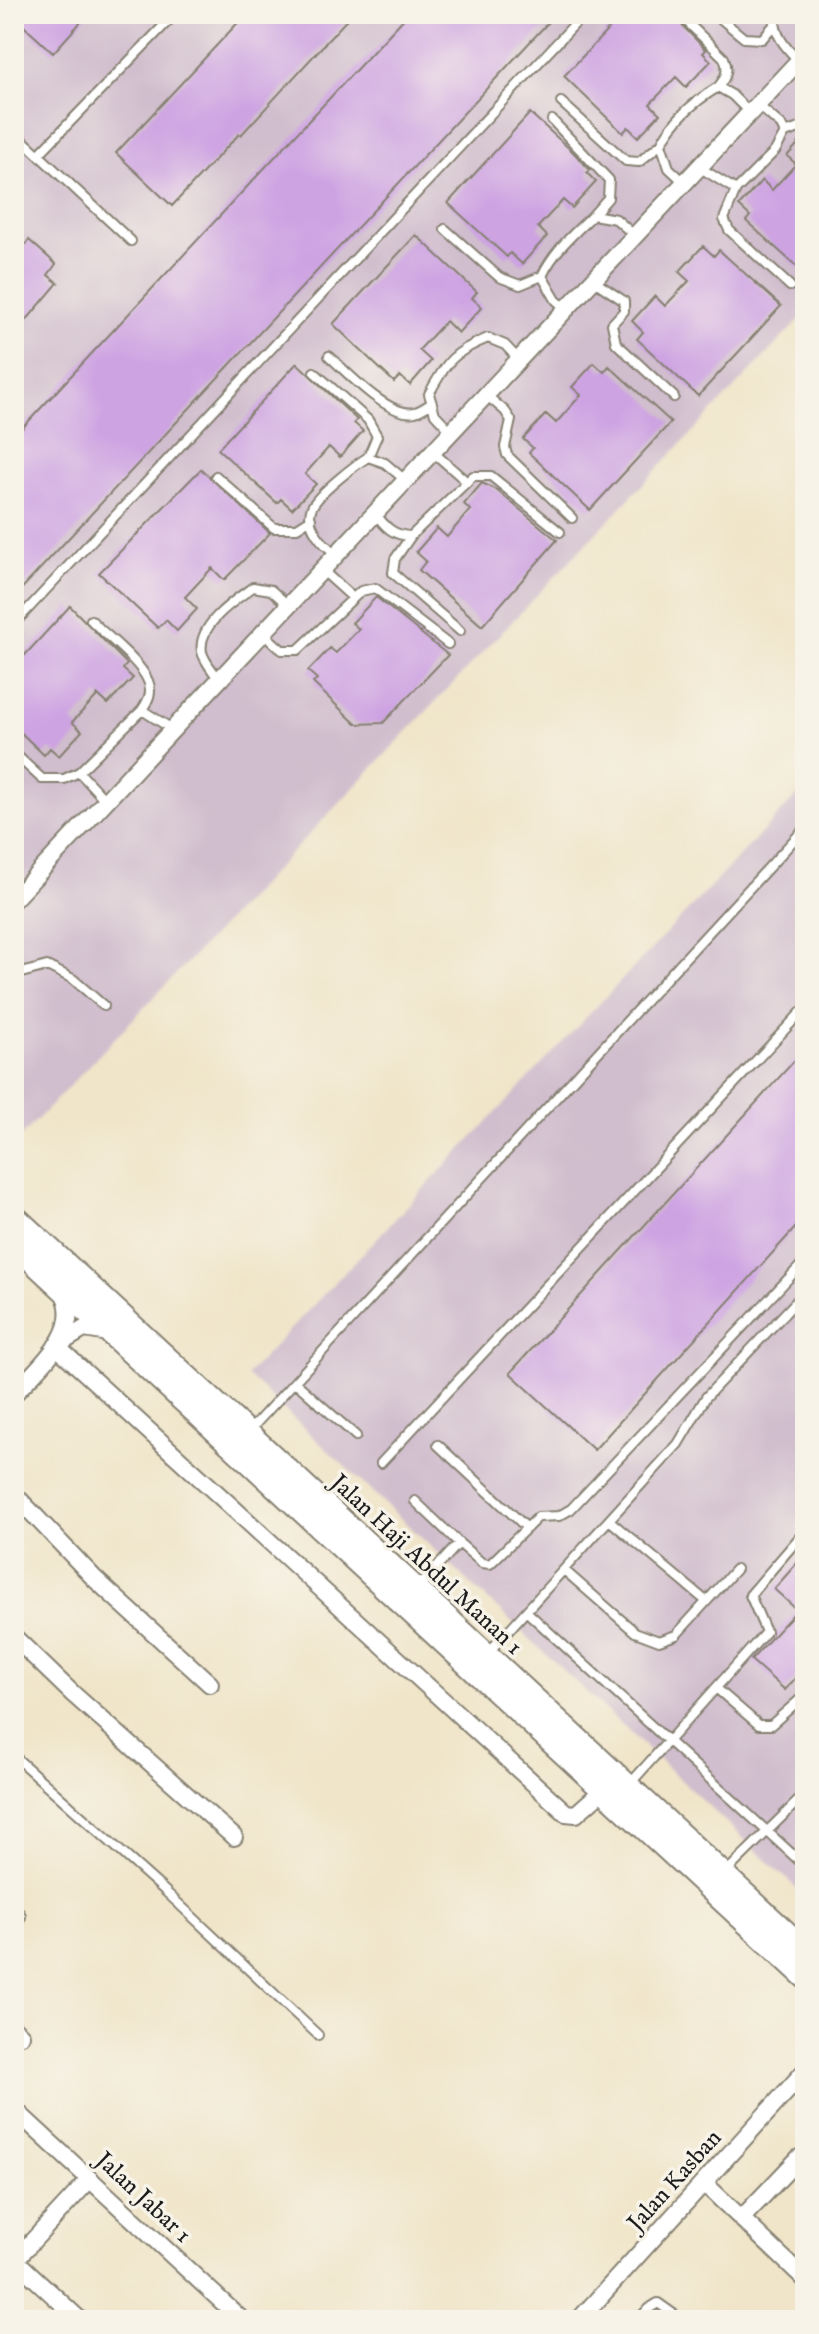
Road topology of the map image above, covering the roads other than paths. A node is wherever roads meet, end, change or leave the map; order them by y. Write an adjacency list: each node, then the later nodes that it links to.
1 (175, 14): 16 (lane)
2 (584, 14): 50 (lane)
3 (679, 14): 8 (lane)
4 (715, 14): 6 (lane)
5 (775, 14): 6 (lane)
6 (774, 25): 7 (lane)
7 (802, 57): 10 (street)
8 (718, 87): 10 (lane); 15 (lane)
9 (561, 102): 15 (lane)
10 (754, 109): 14 (lane); 17 (street)
11 (552, 120): 20 (lane)
12 (805, 126): 14 (lane)
13 (14, 132): 16 (lane)
14 (785, 133): 19 (lane)
15 (661, 144): 18 (lane)
16 (39, 154): 23 (lane)
17 (699, 167): 18 (street); 19 (lane)
18 (685, 183): 22 (street)
19 (736, 190): 26 (lane)
20 (593, 215): 22 (lane); 24 (lane)
21 (445, 229): 24 (lane)
22 (635, 236): 25 (street)
23 (131, 241)
24 (542, 276): 27 (lane)
25 (593, 280): 27 (street); 32 (lane)
26 (790, 286)
27 (566, 309): 29 (street)
28 (329, 356): 33 (lane)
29 (519, 360): 31 (street); 33 (lane)
30 (314, 372): 36 (lane)
31 (486, 395): 34 (street); 41 (lane)
32 (674, 397)
33 (432, 403): 34 (lane)
34 (451, 431): 35 (street)
35 (433, 452): 38 (street); 39 (lane)
36 (368, 457): 38 (lane); 42 (lane)
37 (216, 476): 42 (lane)
38 (405, 481): 40 (street)
39 (467, 482): 43 (lane); 44 (lane)
40 (375, 513): 44 (lane); 45 (street)
41 (572, 518)
42 (311, 519): 45 (lane)
43 (560, 532)
44 (411, 536): 51 (lane)
45 (337, 554): 46 (street)
46 (322, 570): 47 (lane); 48 (street)
47 (353, 598): 52 (lane); 53 (lane)
48 (289, 606): 52 (street); 54 (lane)
49 (91, 620): 55 (lane)
50 (14, 624)
51 (460, 631)
52 (263, 633): 54 (street)
53 (448, 644)
54 (219, 680): 56 (street)
55 (142, 710): 56 (lane); 58 (lane)
56 (173, 729): 59 (street)
57 (14, 753): 58 (lane)
58 (79, 772): 59 (lane)
59 (106, 801): 61 (street)
60 (805, 828): 72 (lane)
61 (14, 899)
62 (14, 975): 63 (lane)
63 (104, 1006)
64 (805, 1008): 77 (lane)
65 (14, 1216): 74 (street, Jalan Haji Abdul Manan 1)
66 (14, 1244): 68 (street, Jalan Haji Abdul Manan 1)
67 (805, 1261): 81 (lane)
68 (60, 1286): 70 (street, Jalan Haji Abdul Manan 1); 71 (street)
69 (805, 1292): 80 (lane)
70 (113, 1335): 71 (street); 98 (street, Jalan Haji Abdul Manan 1)
71 (56, 1346): 73 (street); 98 (street)
72 (295, 1382): 74 (lane); 75 (lane)
73 (14, 1394)
74 (248, 1433): 86 (street, Jalan Haji Abdul Manan 1)
75 (356, 1436)
76 (438, 1445): 81 (lane)
77 (381, 1463)
78 (14, 1494): 91 (street)
79 (415, 1501): 83 (lane)
80 (609, 1520): 85 (lane); 87 (lane)
81 (527, 1528): 83 (lane)
82 (805, 1531): 92 (lane)
83 (459, 1543): 86 (lane)
84 (736, 1569): 87 (lane)
85 (564, 1570): 87 (lane); 88 (lane)
86 (417, 1590): 90 (street, Jalan Haji Abdul Manan 1)
87 (706, 1601)
88 (526, 1611): 90 (lane); 94 (lane)
89 (14, 1637): 100 (street)
90 (486, 1654): 96 (street, Jalan Haji Abdul Manan 1)
91 (210, 1684)
92 (716, 1688): 93 (lane); 94 (lane)
93 (805, 1695)
94 (669, 1741): 96 (lane); 99 (lane)
95 (14, 1756): 105 (lane)
96 (628, 1786): 102 (street, Jalan Haji Abdul Manan 1)
97 (805, 1794): 99 (lane)
98 (594, 1799): 104 (street, Jalan Haji Abdul Manan 1)
99 (767, 1831): 101 (lane); 102 (lane)
100 (234, 1837)
101 (805, 1866)
102 (724, 1875): 103 (street, Jalan Haji Abdul Manan 1)
103 (805, 1950)
104 (805, 1977)
105 (318, 2035)
106 (805, 2071): 110 (street, Jalan Kasban)
107 (14, 2109): 109 (street, Jalan Jabar 1)
108 (805, 2164): 111 (street)
109 (90, 2179): 112 (street); 114 (street, Jalan Jabar 1)
110 (704, 2183): 111 (street); 116 (street, Jalan Kasban)
111 (729, 2208): 113 (street)
112 (14, 2259): 115 (street)
113 (805, 2279)
114 (238, 2318)
115 (80, 2320)
116 (579, 2320)
117 (638, 2320): 118 (lane)
118 (682, 2320)

